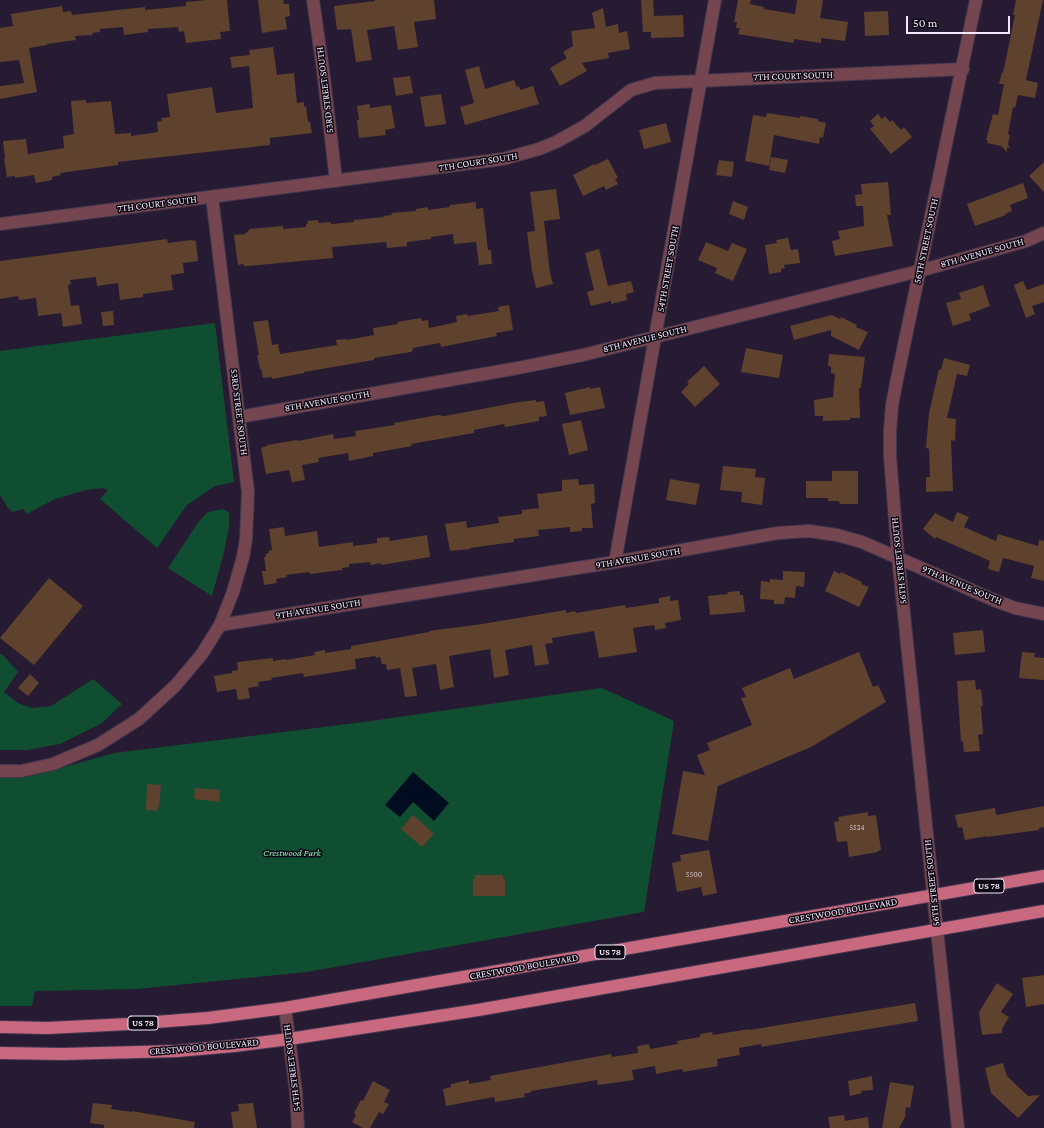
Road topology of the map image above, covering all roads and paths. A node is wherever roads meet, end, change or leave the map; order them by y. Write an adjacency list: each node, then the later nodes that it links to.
1 (313, 0): 6 (street, 53RD STREET SOUTH)
2 (715, 0): 5 (street, 54TH STREET SOUTH)
3 (976, 0): 4 (street, 56TH STREET SOUTH)
4 (962, 69): 5 (street, 7TH COURT SOUTH); 10 (street, 56TH STREET SOUTH)
5 (701, 80): 6 (street, 7TH COURT SOUTH); 11 (street, 54TH STREET SOUTH)
6 (336, 181): 7 (street, 7TH COURT SOUTH)
7 (212, 197): 8 (street, 7TH COURT SOUTH); 12 (street, 53RD STREET SOUTH)
8 (0, 224)
9 (1044, 234): 10 (street, 8TH AVENUE SOUTH)
10 (919, 271): 11 (street, 8TH AVENUE SOUTH); 13 (street, 56TH STREET SOUTH)
11 (655, 337): 12 (street, 8TH AVENUE SOUTH); 14 (street, 54TH STREET SOUTH)
12 (239, 416): 16 (street, 53RD STREET SOUTH)
13 (898, 557): 14 (street, 9TH AVENUE SOUTH); 15 (street, 9TH AVENUE SOUTH); 19 (street, 56TH STREET SOUTH)
14 (615, 562): 16 (street, 9TH AVENUE SOUTH)
15 (1044, 614)
16 (220, 625): 17 (street, 53RD STREET SOUTH)
17 (0, 770)
18 (1044, 876): 19 (main road, CRESTWOOD BOULEVARD / US 78)
19 (934, 895): 21 (street, 56TH STREET SOUTH); 22 (main road, CRESTWOOD BOULEVARD / US 78)
20 (1044, 911): 21 (main road, CRESTWOOD BOULEVARD)
21 (937, 930): 24 (main road, CRESTWOOD BOULEVARD); 27 (street, 56TH STREET SOUTH)
22 (285, 1008): 23 (main road, CRESTWOOD BOULEVARD / US 78); 24 (street, 54TH STREET SOUTH)
23 (0, 1027)
24 (289, 1039): 25 (main road, CRESTWOOD BOULEVARD); 26 (street, 54TH STREET SOUTH)
25 (0, 1053)
26 (298, 1128)
27 (958, 1128)

